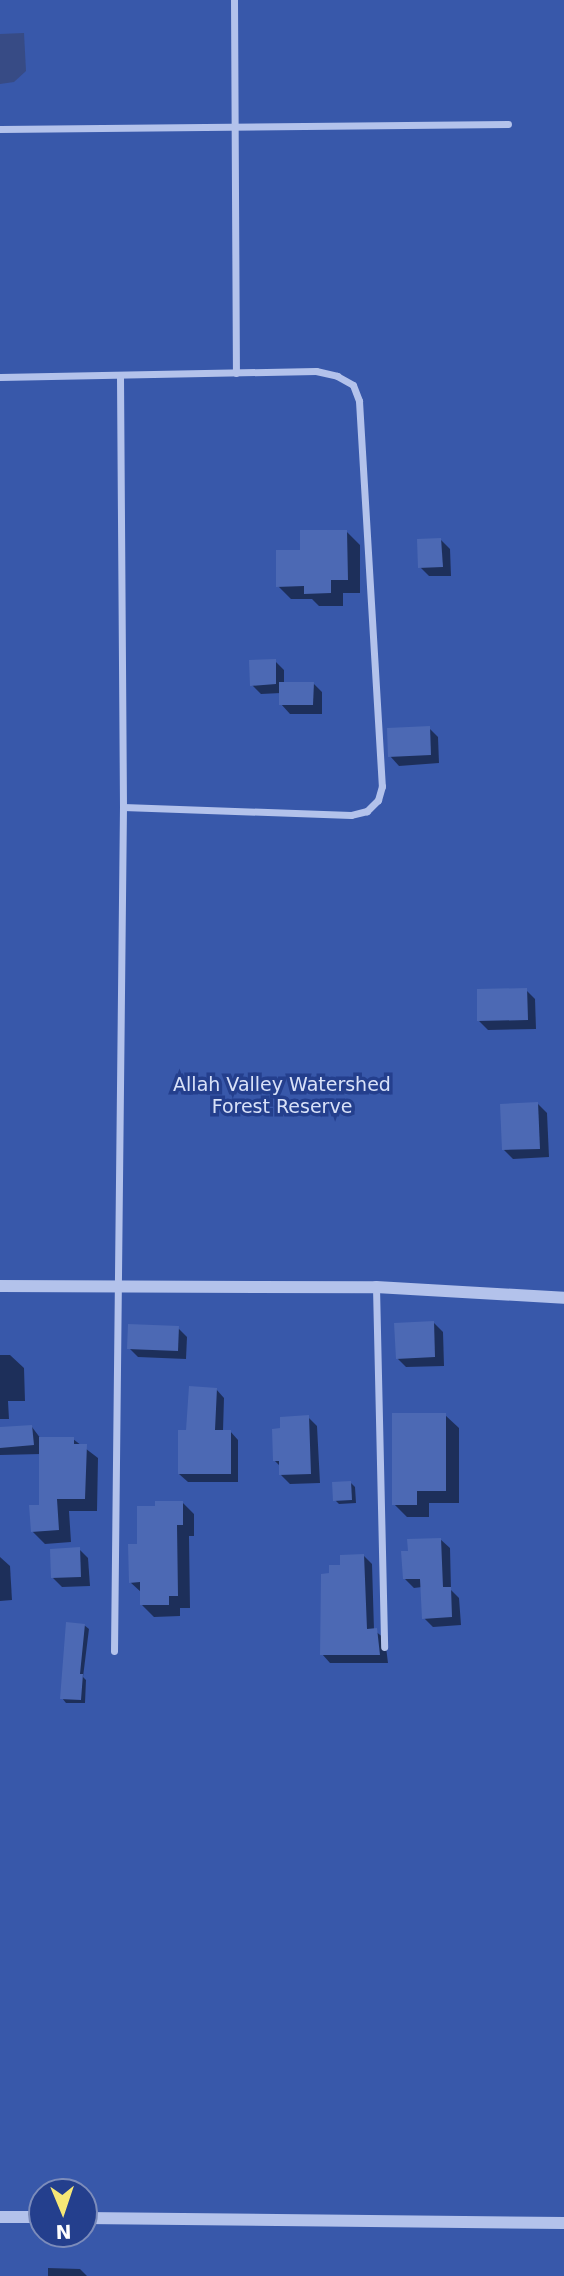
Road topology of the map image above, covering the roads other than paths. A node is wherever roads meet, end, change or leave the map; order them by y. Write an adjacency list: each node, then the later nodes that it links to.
1 (234, 0): 3 (street)
2 (508, 124): 3 (street)
3 (235, 128): 4 (street); 5 (street)
4 (0, 129)
5 (236, 373): 6 (street); 8 (street)
6 (120, 376): 7 (street); 8 (street)
7 (0, 377)
8 (123, 807): 10 (street)
9 (0, 1286): 10 (street)
10 (117, 1286): 11 (street); 14 (street)
11 (376, 1287): 12 (street); 13 (street)
12 (564, 1298)
13 (384, 1647)
14 (114, 1651)
15 (0, 2217): 16 (street)
16 (28, 2217)
17 (98, 2218): 18 (street)
18 (564, 2223)

